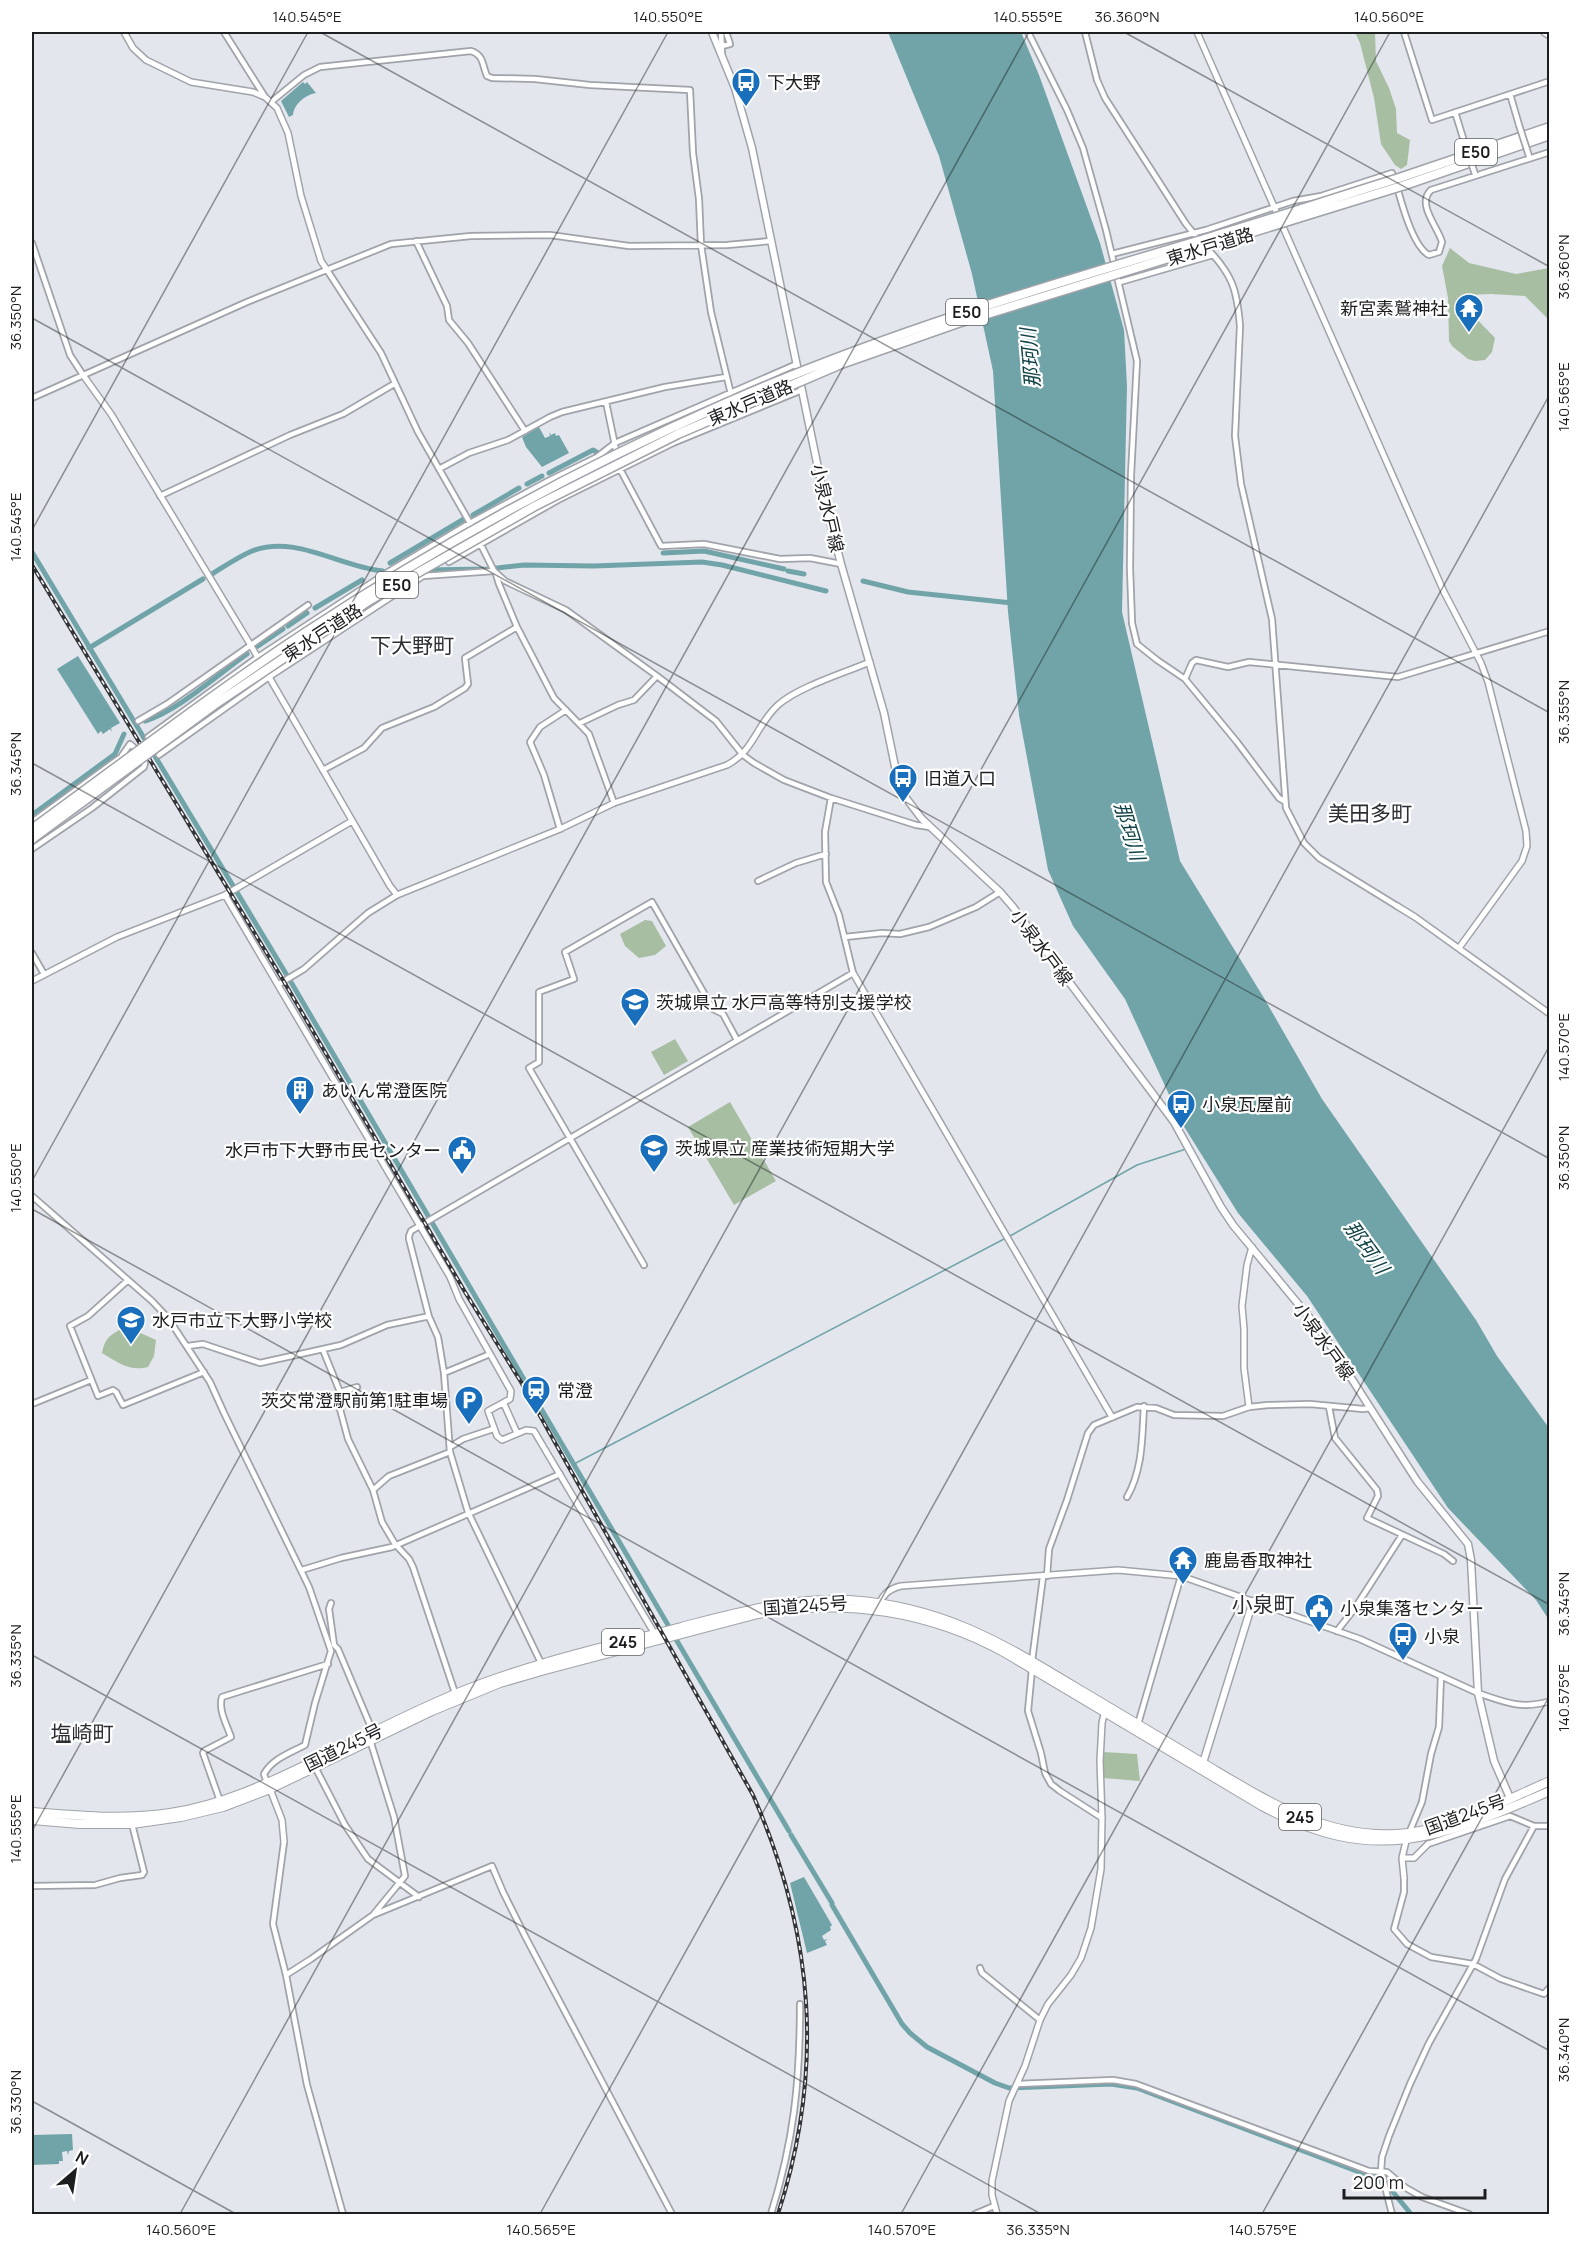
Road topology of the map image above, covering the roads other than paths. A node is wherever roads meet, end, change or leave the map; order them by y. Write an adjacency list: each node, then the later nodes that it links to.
1 (123, 32): 15 (street)
2 (224, 32): 15 (street)
3 (712, 32): 12 (main road, 小泉水戸線)
4 (721, 32): 12 (street)
5 (726, 32): 12 (street)
6 (1028, 32): 30 (street)
7 (1086, 32): 25 (street)
8 (1197, 32): 24 (street)
9 (1404, 32): 17 (street)
10 (1545, 32): 11 (main road)
11 (1550, 35)
12 (722, 50): 27 (main road, 小泉水戸線)
13 (1550, 81): 14 (street)
14 (1510, 94): 17 (street); 21 (street, bridge)
15 (265, 97): 16 (street)
16 (272, 102): 29 (street); 32 (street)
17 (1455, 112): 22 (street, bridge)
18 (1550, 127): 23 (highway, 東水戸道路 / E50)
19 (1550, 135): 23 (highway, 東水戸道路 / E50)
20 (1550, 152): 21 (street)
21 (1530, 158): 22 (street)
22 (1476, 175): 24 (street)
23 (1403, 181): 79 (highway, 東水戸道路 / E50, bridge); 81 (highway, 東水戸道路 / E50, bridge)
24 (1274, 207): 25 (street); 59 (street)
25 (1192, 232): 30 (street); 31 (street)
26 (416, 241): 29 (street); 32 (street); 43 (street)
27 (771, 241): 29 (street); 34 (main road, 小泉水戸線)
28 (32, 243): 35 (street)
29 (701, 245): 36 (street)
30 (1112, 254): 33 (street)
31 (1214, 255): 33 (street); 62 (street)
32 (327, 270): 35 (street); 37 (street)
33 (1119, 282): 65 (street)
34 (797, 364): 38 (main road, 小泉水戸線); 39 (street)
35 (83, 375): 40 (street); 47 (street)
36 (726, 377): 39 (street); 41 (street)
37 (394, 384): 45 (street); 47 (street)
38 (802, 390): 42 (street); 51 (main road, 小泉水戸線)
39 (731, 394): 42 (street); 44 (street)
40 (32, 398)
41 (606, 402): 43 (street); 44 (street)
42 (733, 417): 46 (street)
43 (525, 431): 45 (street)
44 (615, 443): 46 (street); 48 (street)
45 (439, 469): 48 (street)
46 (620, 470): 50 (street); 51 (street)
47 (160, 496): 58 (street)
48 (470, 523): 49 (street); 50 (street)
49 (438, 542): 50 (street); 53 (street)
50 (481, 544): 52 (street)
51 (841, 564): 61 (main road, 小泉水戸線)
52 (494, 570): 54 (street); 56 (street); 63 (street)
53 (377, 579): 54 (street); 60 (street)
54 (390, 597): 64 (street)
55 (308, 605): 58 (street)
56 (517, 627): 66 (street); 72 (street)
57 (1550, 631): 59 (street)
58 (250, 644): 60 (street); 67 (street)
59 (1477, 654): 62 (street); 90 (street)
60 (258, 657): 64 (street); 69 (street)
61 (870, 662): 70 (street); 78 (main road, 小泉水戸線)
62 (1275, 665): 65 (street); 74 (street)
63 (657, 676): 68 (street); 70 (street)
64 (269, 677): 71 (street); 72 (street)
65 (1185, 679): 74 (street)
66 (566, 710): 68 (street); 80 (street)
67 (138, 721)
68 (580, 723): 75 (street)
69 (148, 737)
70 (743, 754): 73 (street); 75 (street)
71 (159, 755)
72 (323, 770): 76 (street)
73 (831, 798): 78 (street); 83 (street)
74 (1284, 801): 88 (street)
75 (614, 803): 80 (street)
76 (352, 821): 86 (street); 87 (street)
77 (32, 822): 82 (street)
78 (930, 827): 85 (main road, 小泉水戸線)
79 (32, 829)
80 (560, 829): 87 (street)
81 (32, 839)
82 (32, 849)
83 (826, 854): 84 (street); 89 (street)
84 (758, 880)
85 (1000, 892): 89 (street); 101 (main road, 小泉水戸線)
86 (225, 895): 93 (street); 95 (street)
87 (397, 895): 95 (street)
88 (1397, 906): 90 (street)
89 (845, 937): 92 (street)
90 (1459, 948): 96 (street)
91 (32, 953): 93 (street)
92 (853, 973): 97 (street); 119 (street)
93 (44, 974): 94 (street)
94 (32, 981)
95 (279, 984): 100 (street)
96 (1550, 1014)
97 (737, 1040): 98 (street); 98 (street)
98 (570, 1139): 100 (street); 102 (street)
99 (32, 1196): 103 (street)
100 (420, 1226): 104 (street); 107 (street)
101 (1252, 1247): 116 (street); 118 (main road, 小泉水戸線)
102 (644, 1265)
103 (127, 1281): 105 (street); 110 (street)
104 (429, 1317): 106 (street); 109 (street)
105 (188, 1346): 106 (street); 108 (street)
106 (323, 1350): 112 (street)
107 (490, 1354): 109 (street); 114 (street)
108 (204, 1371): 110 (street); 130 (street)
109 (444, 1373): 122 (street)
110 (91, 1380): 113 (street)
111 (357, 1387): 112 (street)
112 (340, 1392): 124 (street)
113 (32, 1404)
114 (504, 1404): 120 (street); 121 (street)
115 (1144, 1406): 116 (street); 119 (street); 125 (street)
116 (1249, 1407): 117 (street)
117 (1329, 1407): 118 (street); 127 (street)
118 (1370, 1408): 143 (main road, 小泉水戸線)
119 (1112, 1417): 131 (street)
120 (493, 1429): 121 (street); 122 (street)
121 (517, 1433): 123 (street)
122 (450, 1449): 124 (street); 126 (street)
123 (560, 1474): 126 (street); 137 (street)
124 (373, 1490): 128 (street)
125 (1127, 1497)
126 (468, 1512): 128 (street); 141 (street)
127 (1402, 1535): 129 (street); 136 (street)
128 (394, 1543): 130 (street); 144 (street)
129 (1453, 1561)
130 (302, 1570): 138 (street)
131 (1045, 1576): 132 (street); 135 (street); 140 (street)
132 (1181, 1576): 133 (street); 147 (street)
133 (1253, 1601): 136 (street); 150 (main road)
134 (331, 1603): 138 (street)
135 (878, 1606): 137 (highway, 国道245号 / 245); 140 (highway, 国道245号 / 245)
136 (1337, 1631): 142 (street)
137 (657, 1637): 141 (highway, 国道245号 / 245)
138 (333, 1646): 139 (street); 148 (street)
139 (328, 1664): 153 (street); 157 (street)
140 (1032, 1665): 146 (highway, 国道245号 / 245); 159 (street)
141 (543, 1667): 144 (highway, 国道245号 / 245)
142 (1441, 1676): 143 (street); 164 (street)
143 (1478, 1693): 145 (street); 156 (main road, 小泉水戸線)
144 (456, 1697): 148 (highway, 国道245号 / 245); 149 (highway, 国道245号 / 245)
145 (1550, 1701)
146 (1106, 1709): 147 (highway, 国道245号 / 245); 150 (highway, 国道245号 / 245); 159 (street)
147 (1138, 1724): 150 (highway, 国道245号 / 245)
148 (373, 1732): 149 (street); 153 (highway, 国道245号 / 245)
149 (369, 1741): 151 (highway, 国道245号 / 245); 169 (street)
150 (1202, 1766): 164 (highway, 国道245号 / 245)
151 (315, 1767): 153 (highway, 国道245号 / 245); 169 (street)
152 (1550, 1781): 154 (highway, 国道245号 / 245)
153 (269, 1786): 157 (highway, 国道245号 / 245); 161 (highway, 国道245号 / 245); 165 (street)
154 (1538, 1791): 155 (highway, 国道245号 / 245); 156 (highway, 国道245号 / 245); 164 (highway, 国道245号 / 245)
155 (1550, 1791)
156 (1510, 1798): 164 (highway, 国道245号 / 245)
157 (220, 1802): 158 (highway, 国道245号 / 245)
158 (32, 1812)
159 (1102, 1818): 178 (street)
160 (32, 1820): 161 (highway, 国道245号 / 245)
161 (132, 1824): 170 (street)
162 (1534, 1826): 163 (street); 166 (street); 173 (street)
163 (1550, 1826)
164 (1408, 1836): 167 (street)
165 (284, 1842): 175 (street)
166 (1428, 1844): 167 (street)
167 (1402, 1857): 168 (street)
168 (1404, 1878): 173 (street)
169 (400, 1882): 171 (street); 172 (street)
170 (32, 1886)
171 (419, 1897): 172 (street); 183 (street)
172 (373, 1915): 175 (street)
173 (1473, 1964): 176 (street); 180 (street)
174 (980, 1968): 178 (street)
175 (286, 1975): 182 (street)
176 (1550, 1987)
177 (800, 2004): 184 (street)
178 (1040, 2020): 179 (street)
179 (1015, 2087): 180 (street); 181 (street)
180 (1381, 2171): 187 (street); 188 (street)
181 (994, 2206): 185 (street); 186 (street)
182 (343, 2214)
183 (672, 2214)
184 (771, 2214)
185 (975, 2214)
186 (997, 2214)
187 (1392, 2214)
188 (1469, 2214)

